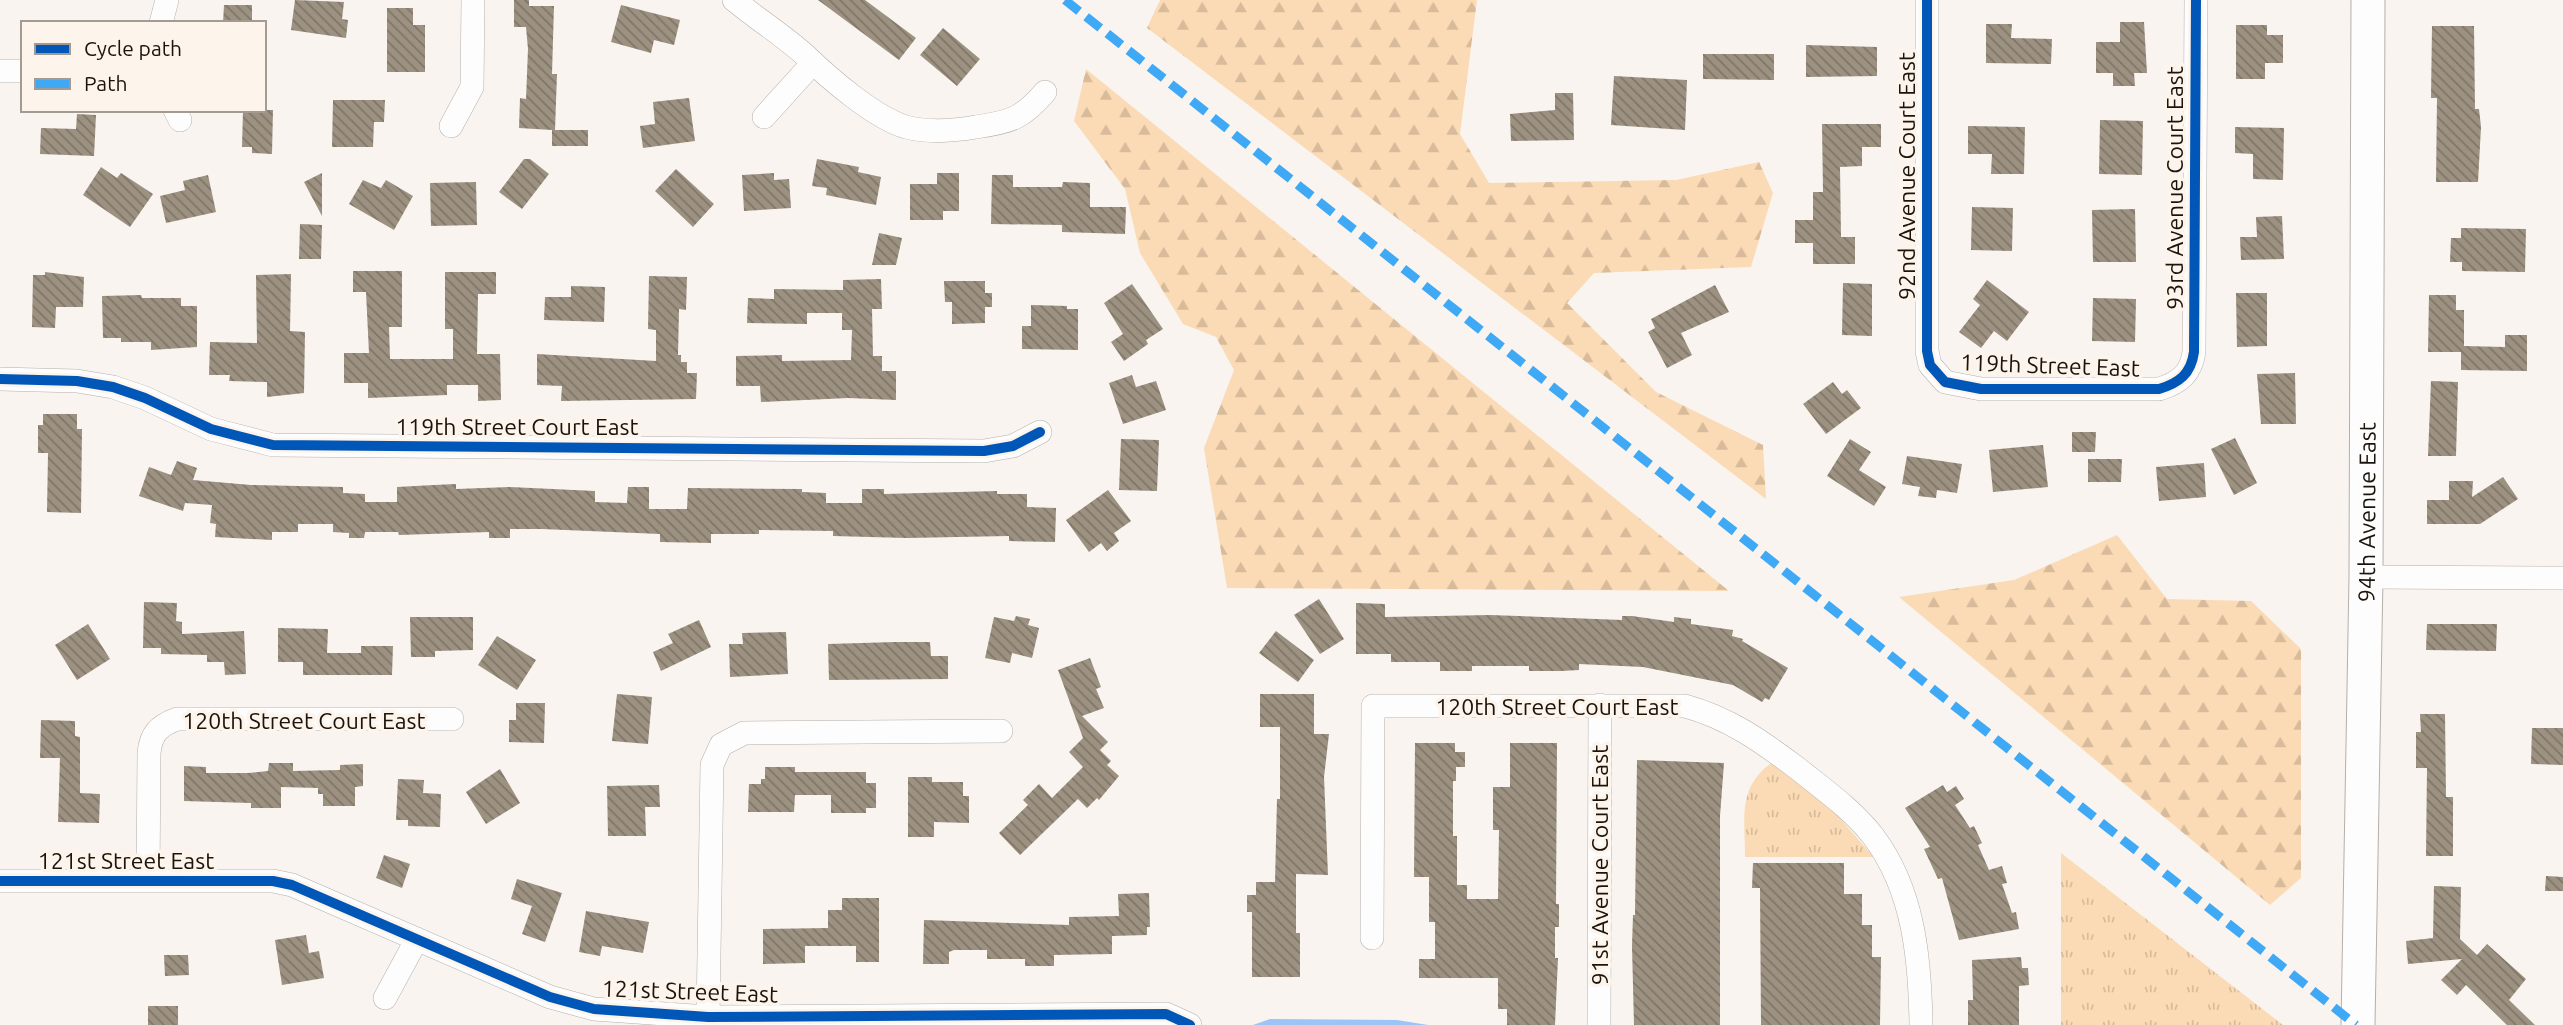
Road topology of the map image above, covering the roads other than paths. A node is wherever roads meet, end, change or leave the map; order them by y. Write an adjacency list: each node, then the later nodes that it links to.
1 (167, 0): 7 (street)
2 (473, 0): 13 (street)
3 (734, 0): 8 (street)
4 (1927, 0): 14 (street, 92nd Avenue Court East)
5 (2196, 0): 15 (street, 93rd Avenue Court East)
6 (2368, 0): 18 (main road, 94th Avenue East)
7 (162, 21)
8 (812, 64): 11 (street); 12 (street)
9 (0, 71): 10 (street)
10 (21, 71)
11 (1045, 92)
12 (764, 117)
13 (451, 126)
14 (1927, 351): 15 (street, 119th Street East)
15 (2186, 374)
16 (0, 379): 17 (street, 119th Street Court East)
17 (1040, 432)
18 (2367, 577): 19 (street); 32 (main road, 94th Avenue East)
19 (2563, 579)
20 (1600, 705): 25 (street, 120th Street Court East); 30 (street, 91st Avenue Court East); 31 (street, 120th Street Court East)
21 (452, 719): 24 (street, 120th Street Court East)
22 (1001, 731): 28 (street)
23 (0, 881): 24 (street, 121st Street East)
24 (148, 881): 26 (street, 121st Street East)
25 (1372, 938)
26 (417, 939): 27 (street); 28 (street, 121st Street East)
27 (386, 998)
28 (708, 1017): 29 (street, 121st Street East)
29 (1190, 1025)
30 (1599, 1025)
31 (1921, 1025)
32 (2358, 1025)

